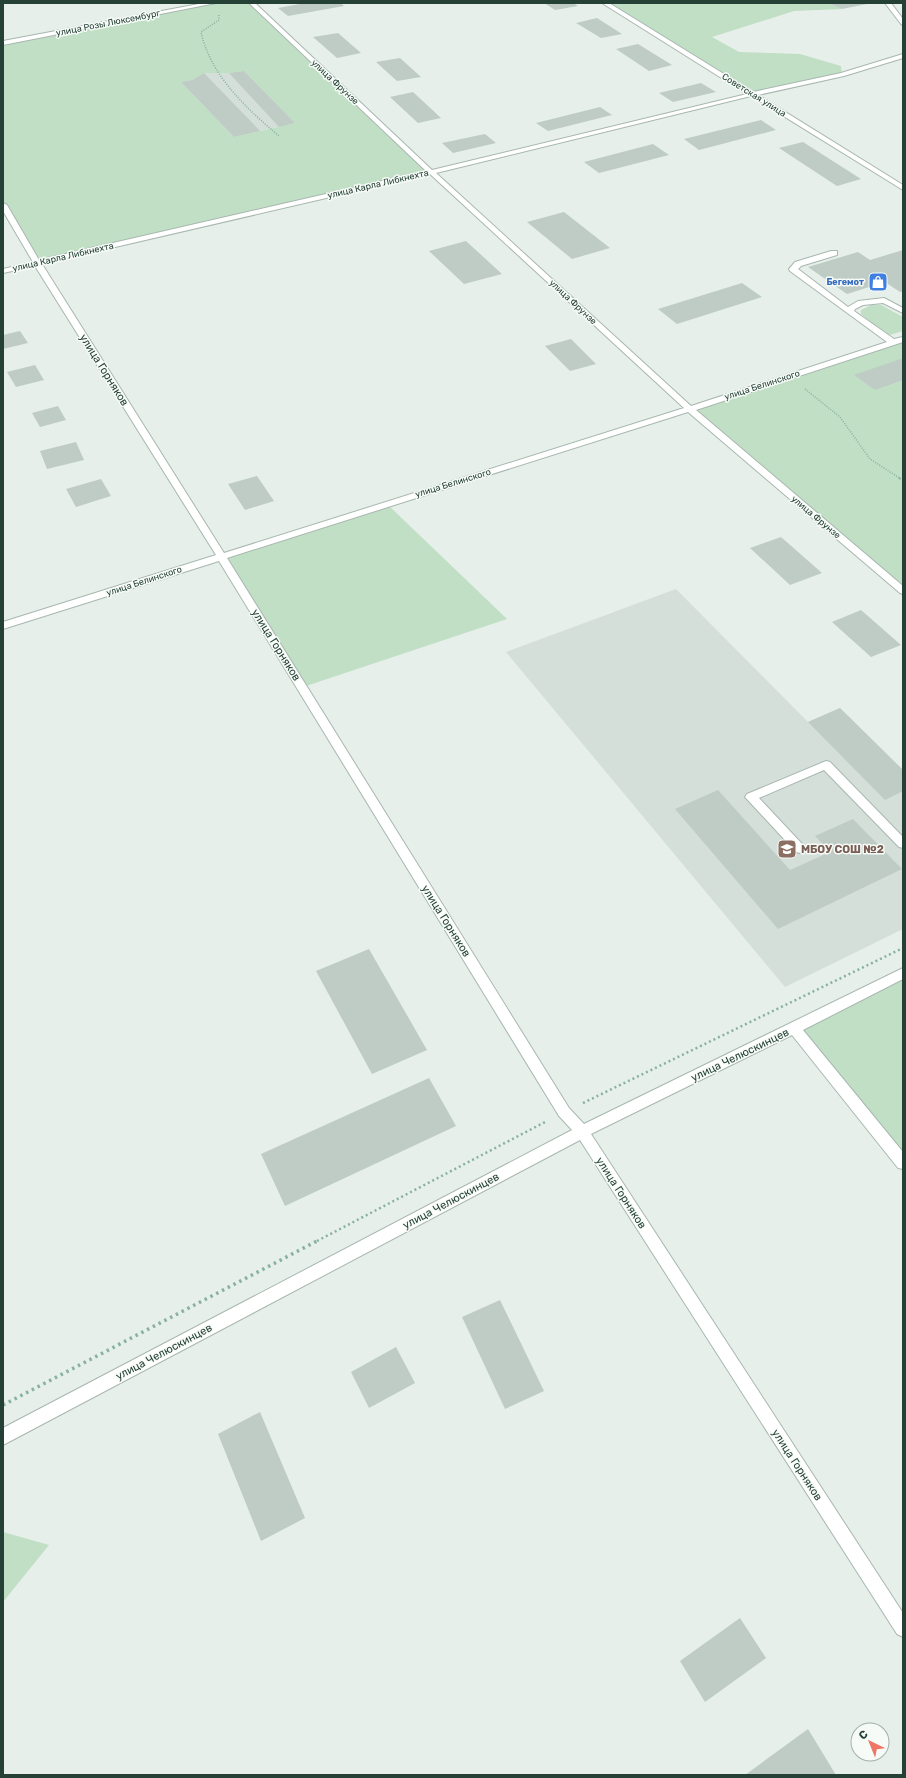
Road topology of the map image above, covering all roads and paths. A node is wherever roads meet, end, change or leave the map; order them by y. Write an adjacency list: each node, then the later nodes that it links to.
1 (212, 3): 6 (street, улица Розы Люксембург); 9 (path)
2 (252, 3): 10 (street, улица Фрунзе)
3 (605, 3): 8 (street, Советская улица)
4 (888, 3): 5 (street)
5 (903, 23)
6 (3, 43)
7 (903, 56): 8 (street, улица Карла Либкнехта)
8 (753, 94): 10 (street, улица Карла Либкнехта); 11 (street, Советская улица)
9 (279, 136)
10 (430, 172): 14 (street, улица Карла Либкнехта); 21 (street, улица Фрунзе)
11 (901, 185)
12 (3, 205): 14 (street, улица Горняков)
13 (834, 253): 17 (street)
14 (37, 263): 15 (street, улица Карла Либкнехта); 23 (street, улица Горняков)
15 (3, 271)
16 (903, 311): 17 (street)
17 (850, 312): 19 (street)
18 (903, 339): 19 (street, улица Белинского)
19 (893, 342): 20 (street, улица Белинского)
20 (789, 376): 21 (street, улица Белинского); 22 (path)
21 (690, 410): 23 (street, улица Белинского); 24 (street, улица Фрунзе)
22 (903, 480)
23 (221, 556): 25 (street, улица Белинского); 31 (street, улица Горняков)
24 (903, 591)
25 (3, 626)
26 (903, 844): 27 (street)
27 (799, 848)
28 (903, 948): 31 (path)
29 (903, 973): 30 (street, улица Челюскинцев)
30 (794, 1028): 32 (street, улица Челюскинцев); 33 (street)
31 (564, 1112): 32 (street, улица Горняков); 34 (path)
32 (582, 1132): 35 (street, улица Челюскинцев); 36 (street, улица Горняков)
33 (903, 1163)
34 (3, 1405)
35 (3, 1437)
36 (903, 1628)

